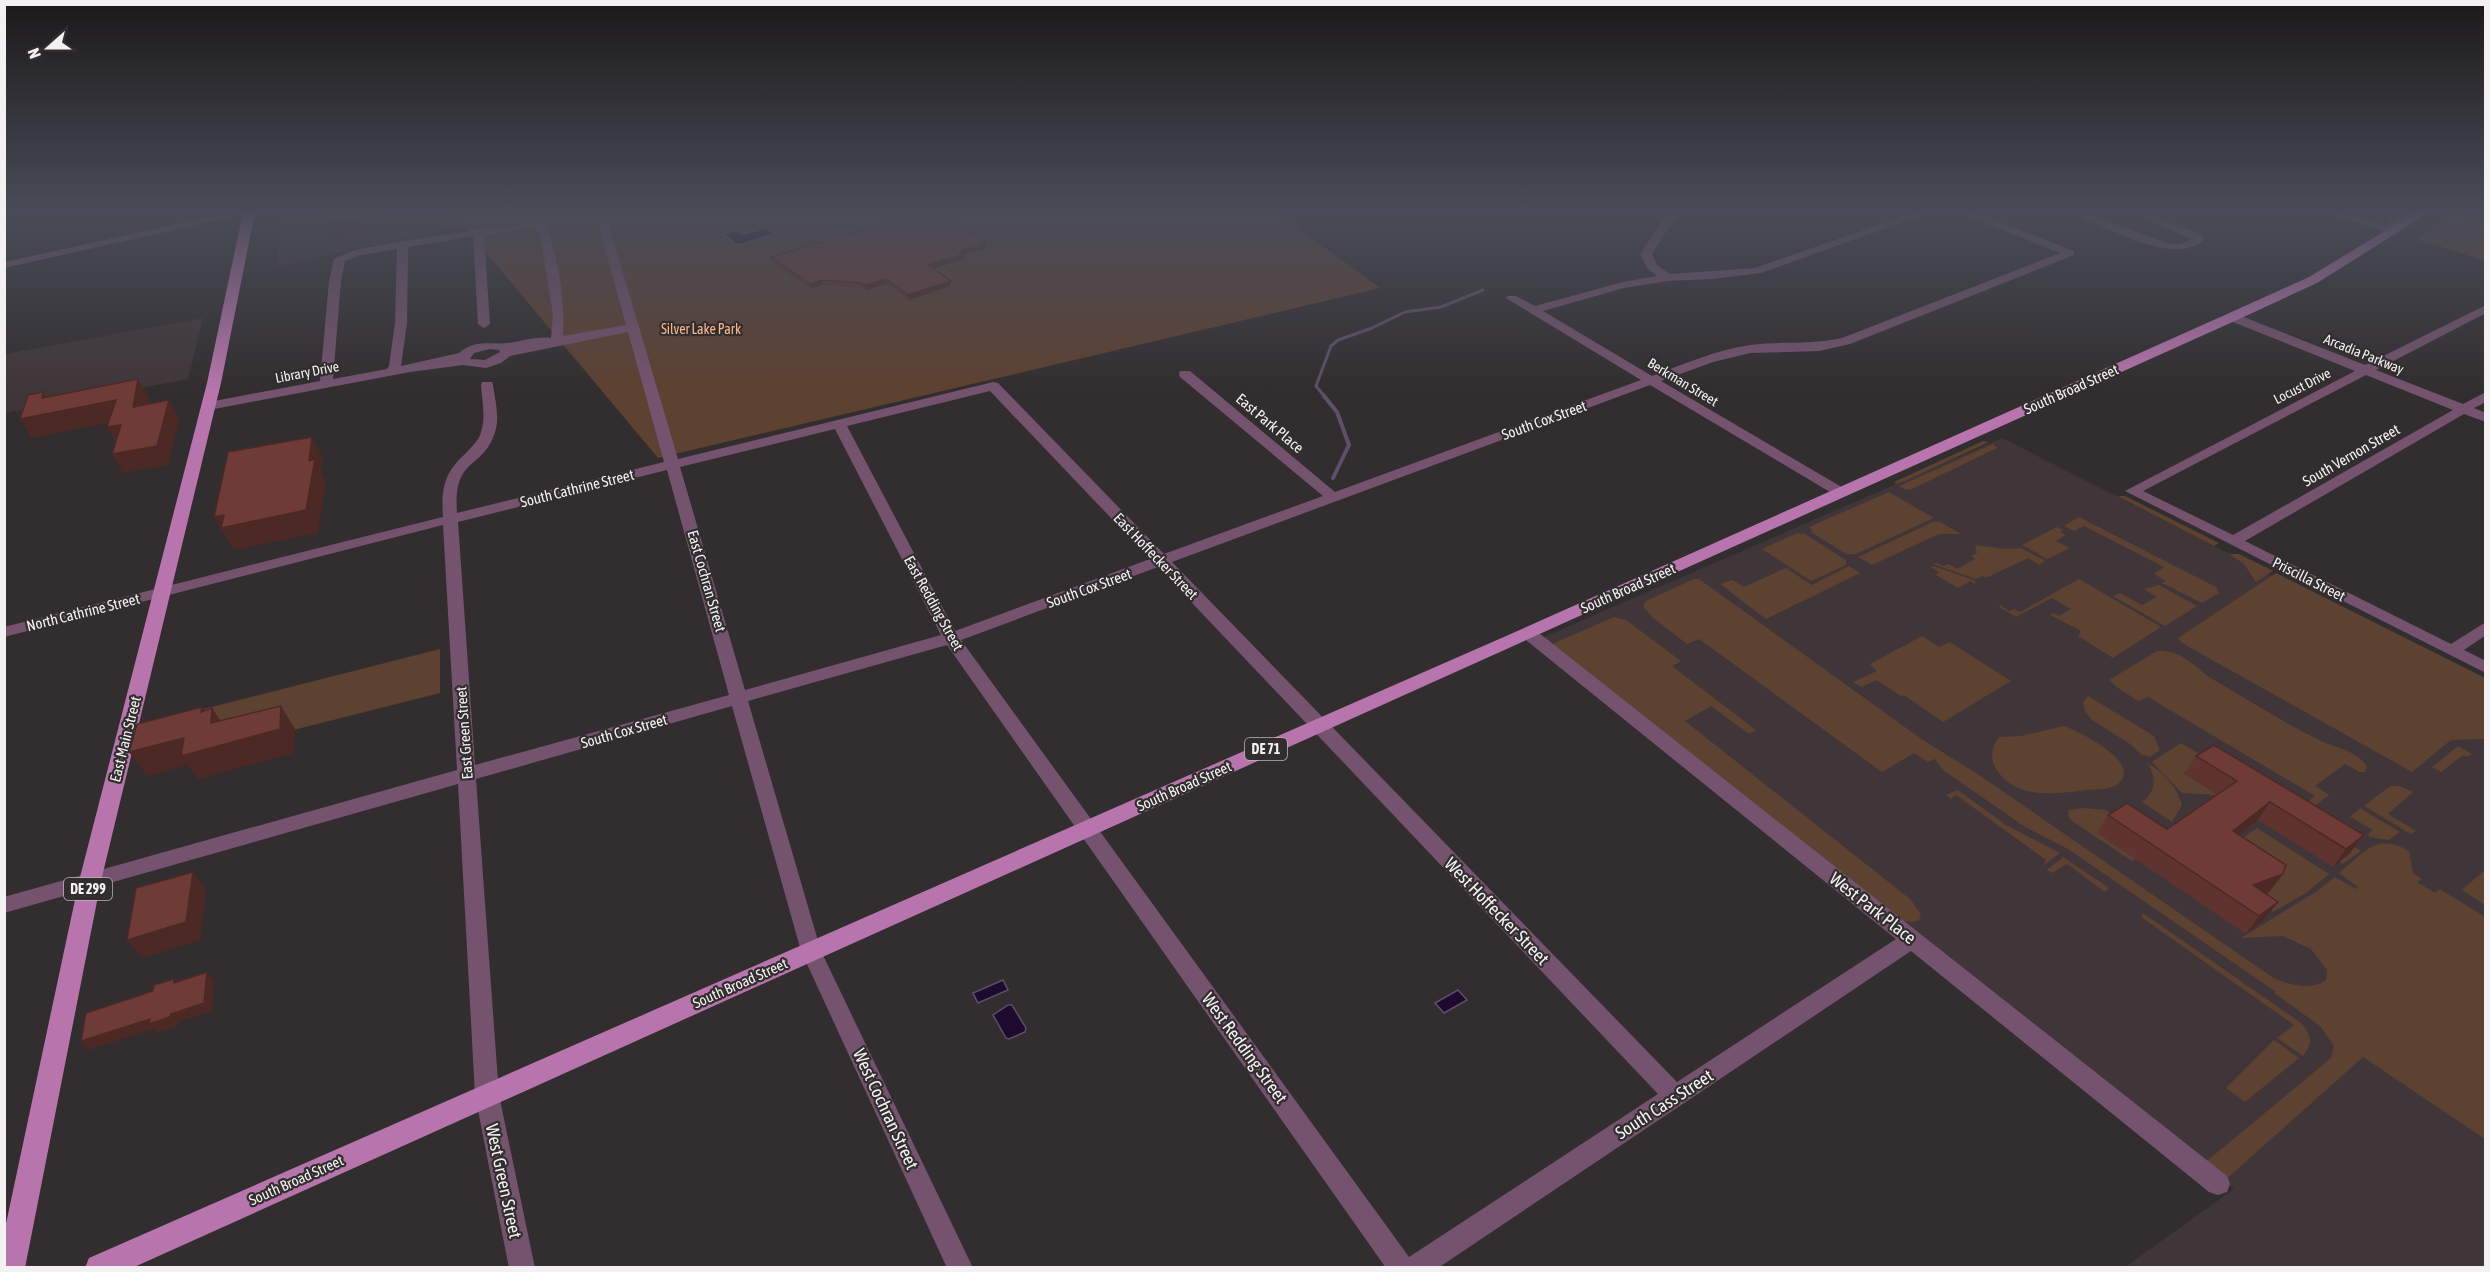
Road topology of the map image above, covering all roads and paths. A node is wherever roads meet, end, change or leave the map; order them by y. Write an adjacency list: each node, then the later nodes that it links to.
1 (236, 271): 30 (main road, East Main Street / DE 299)
2 (337, 271): 27 (street)
3 (402, 271): 24 (street)
4 (481, 271): 16 (street)
5 (551, 271): 18 (street)
6 (618, 271): 17 (street, East Cochran Street)
7 (1658, 271): 11 (street)
8 (1754, 271): 11 (street)
9 (2023, 271): 26 (street, South Cox Street)
10 (2326, 271): 15 (main road, South Broad Street / DE 71)
11 (1667, 278): 14 (street)
12 (1512, 298): 14 (street, Berkman Street)
13 (2486, 308): 23 (street, Locust Drive)
14 (1535, 310): 26 (street, Berkman Street)
15 (2232, 317): 23 (street, Arcadia Parkway); 36 (main road, South Broad Street / DE 71)
16 (484, 324): 19 (street); 20 (street)
17 (634, 327): 18 (street); 34 (street, East Cochran Street)
18 (555, 342): 20 (street)
19 (476, 347): 20 (street); 21 (street)
20 (502, 348): 22 (street)
21 (464, 358): 22 (street); 24 (street, Library Drive)
22 (486, 363): 38 (street, East Green Street)
23 (2365, 370): 31 (street, Arcadia Parkway); 35 (street, Locust Drive)
24 (391, 372): 27 (street, Library Drive)
25 (1185, 374): 37 (street, East Park Place)
26 (1651, 381): 36 (street, Berkman Street); 37 (street, South Cox Street)
27 (326, 384): 30 (street, Library Drive)
28 (993, 386): 33 (street, South Cathrine Street); 40 (street, East Hoffecker Street)
29 (2486, 396): 31 (street, South Vernon Street)
30 (208, 406): 41 (main road, East Main Street / DE 299)
31 (2463, 409): 32 (street, Arcadia Parkway); 39 (street, South Vernon Street)
32 (2486, 418)
33 (840, 424): 34 (street, South Cathrine Street); 45 (street, East Redding Street)
34 (674, 464): 38 (street, South Cathrine Street); 48 (street, East Cochran Street)
35 (2132, 490): 39 (street, Priscilla Street)
36 (1840, 492): 44 (main road, South Broad Street / DE 71)
37 (1334, 498): 40 (street, South Cox Street)
38 (451, 519): 41 (street, South Cathrine Street); 50 (street, East Green Street)
39 (2234, 542): 46 (street, Priscilla Street)
40 (1161, 561): 45 (street, South Cox Street); 49 (street, East Hoffecker Street)
41 (161, 592): 43 (street, North Cathrine Street); 52 (main road, East Main Street / DE 299)
42 (2486, 627): 46 (street)
43 (4, 632)
44 (1528, 633): 49 (main road, South Broad Street / DE 71); 54 (street, West Park Place)
45 (951, 638): 48 (street, South Cox Street); 51 (street, East Redding Street)
46 (2452, 651): 47 (street, Priscilla Street)
47 (2486, 668)
48 (740, 698): 50 (street, South Cox Street); 55 (street, East Cochran Street)
49 (1319, 726): 51 (main road, South Broad Street / DE 71); 57 (street, West Hoffecker Street)
50 (467, 776): 52 (street, South Cox Street); 56 (street, East Green Street)
51 (1087, 829): 55 (main road, South Broad Street / DE 71); 63 (street, West Redding Street)
52 (90, 881): 53 (street, South Cox Street); 59 (main road, East Main Street / DE 299)
53 (4, 905)
54 (1912, 939): 57 (street, South Cass Street); 58 (street, West Park Place)
55 (812, 951): 56 (main road, South Broad Street / DE 71); 62 (street, West Cochran Street)
56 (487, 1095): 60 (main road, South Broad Street / DE 71); 61 (street, West Green Street)
57 (1675, 1096): 64 (street, South Cass Street)
58 (2218, 1184)
59 (11, 1268)
60 (99, 1268)
61 (522, 1268)
62 (960, 1268)
63 (1402, 1268)
64 (1415, 1268)

